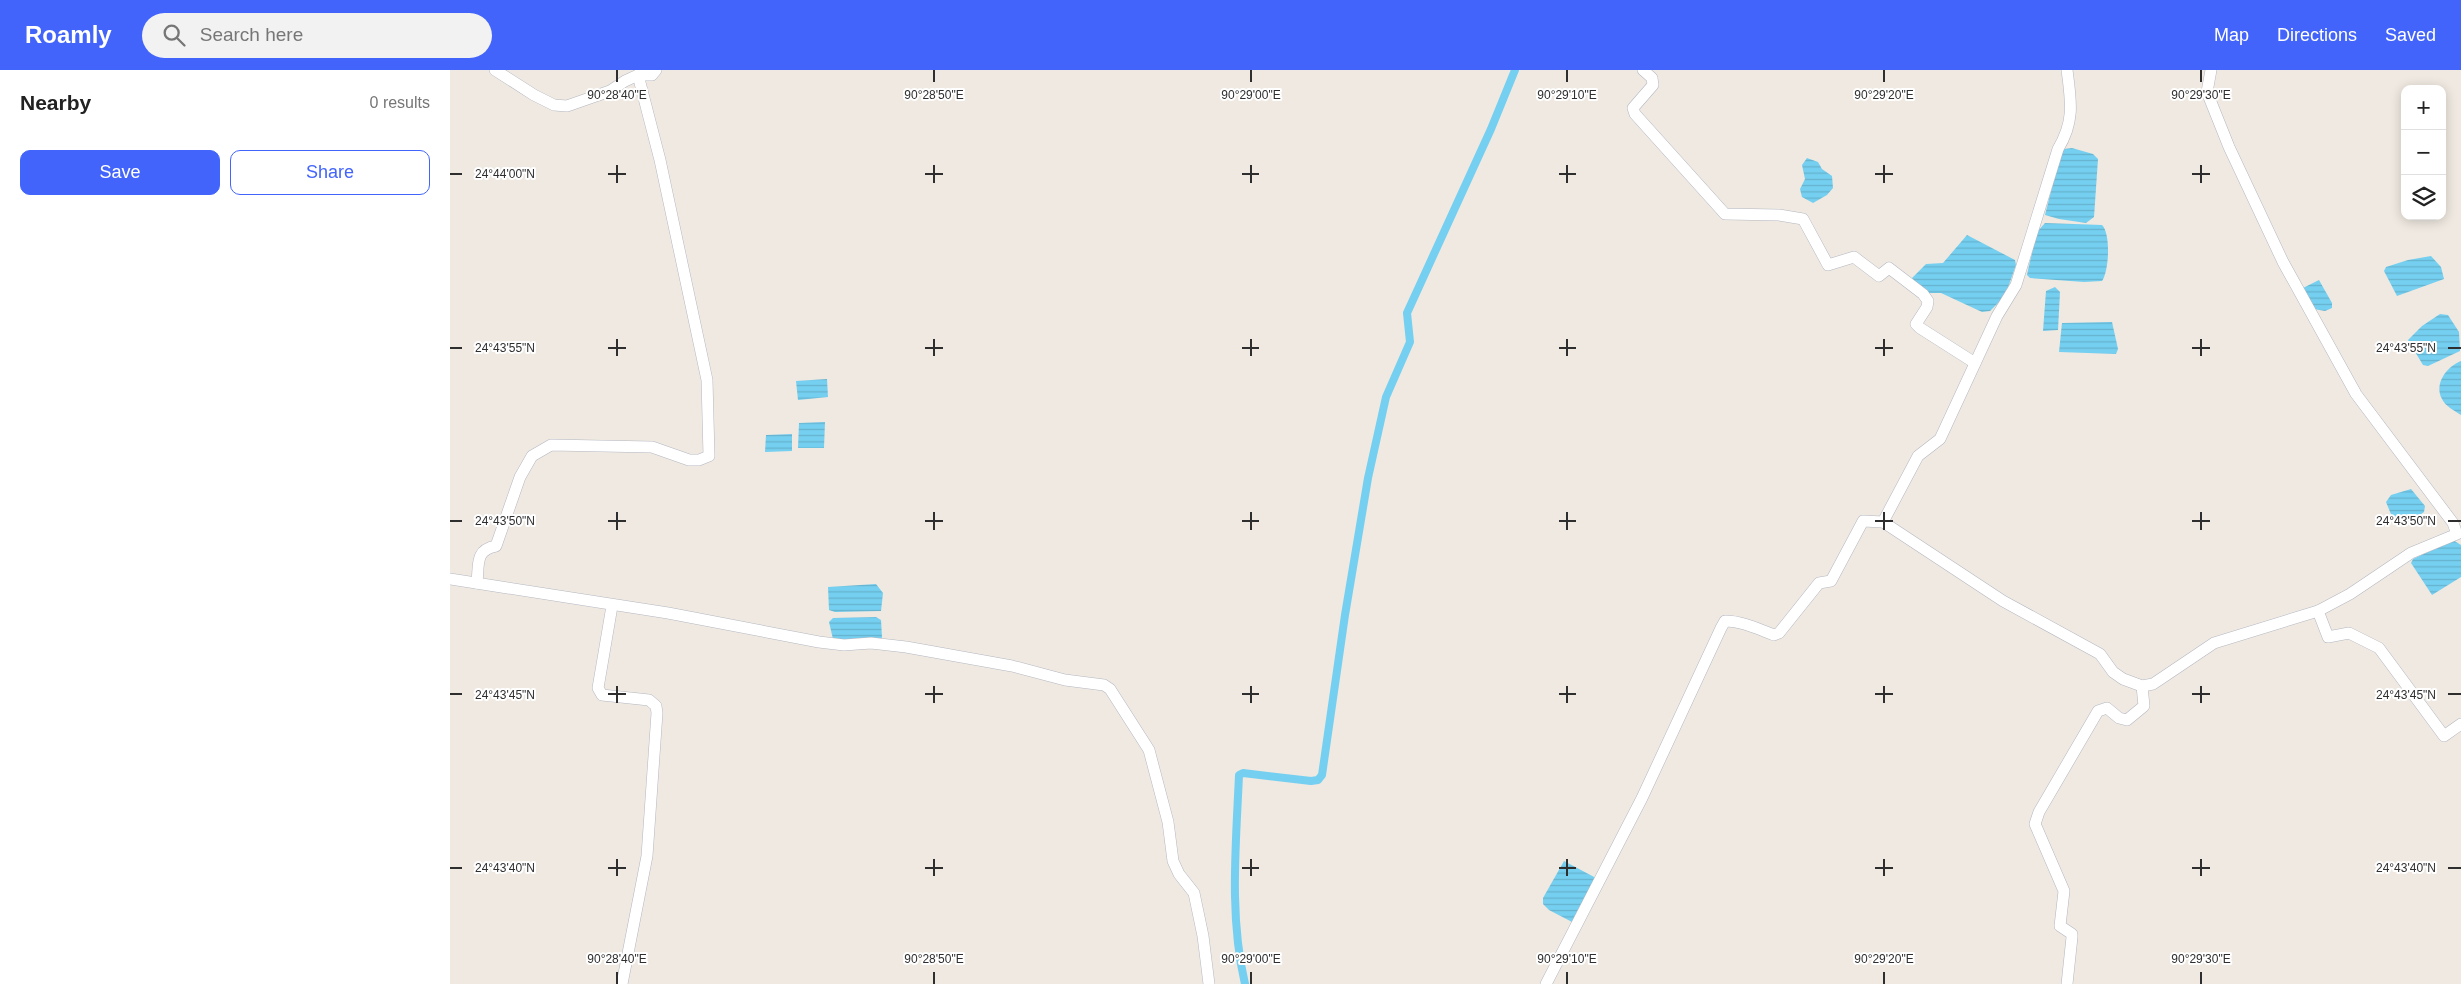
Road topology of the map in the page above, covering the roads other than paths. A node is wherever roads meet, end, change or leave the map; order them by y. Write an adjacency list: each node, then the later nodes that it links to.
1 (495, 70): 6 (street)
2 (656, 70): 6 (street)
3 (1643, 70): 7 (street)
4 (2067, 70): 7 (street)
5 (2211, 70): 9 (street)
6 (638, 75): 11 (street)
7 (1975, 363): 8 (street)
8 (1883, 522): 14 (street); 18 (street)
9 (2459, 536): 13 (street)
10 (450, 579): 11 (street)
11 (477, 582): 12 (street)
12 (612, 606): 16 (street); 17 (street)
13 (2318, 611): 14 (street); 15 (street)
14 (2142, 686): 19 (street)
15 (2461, 724)
16 (622, 984)
17 (1209, 984)
18 (1546, 984)
19 (2067, 984)

